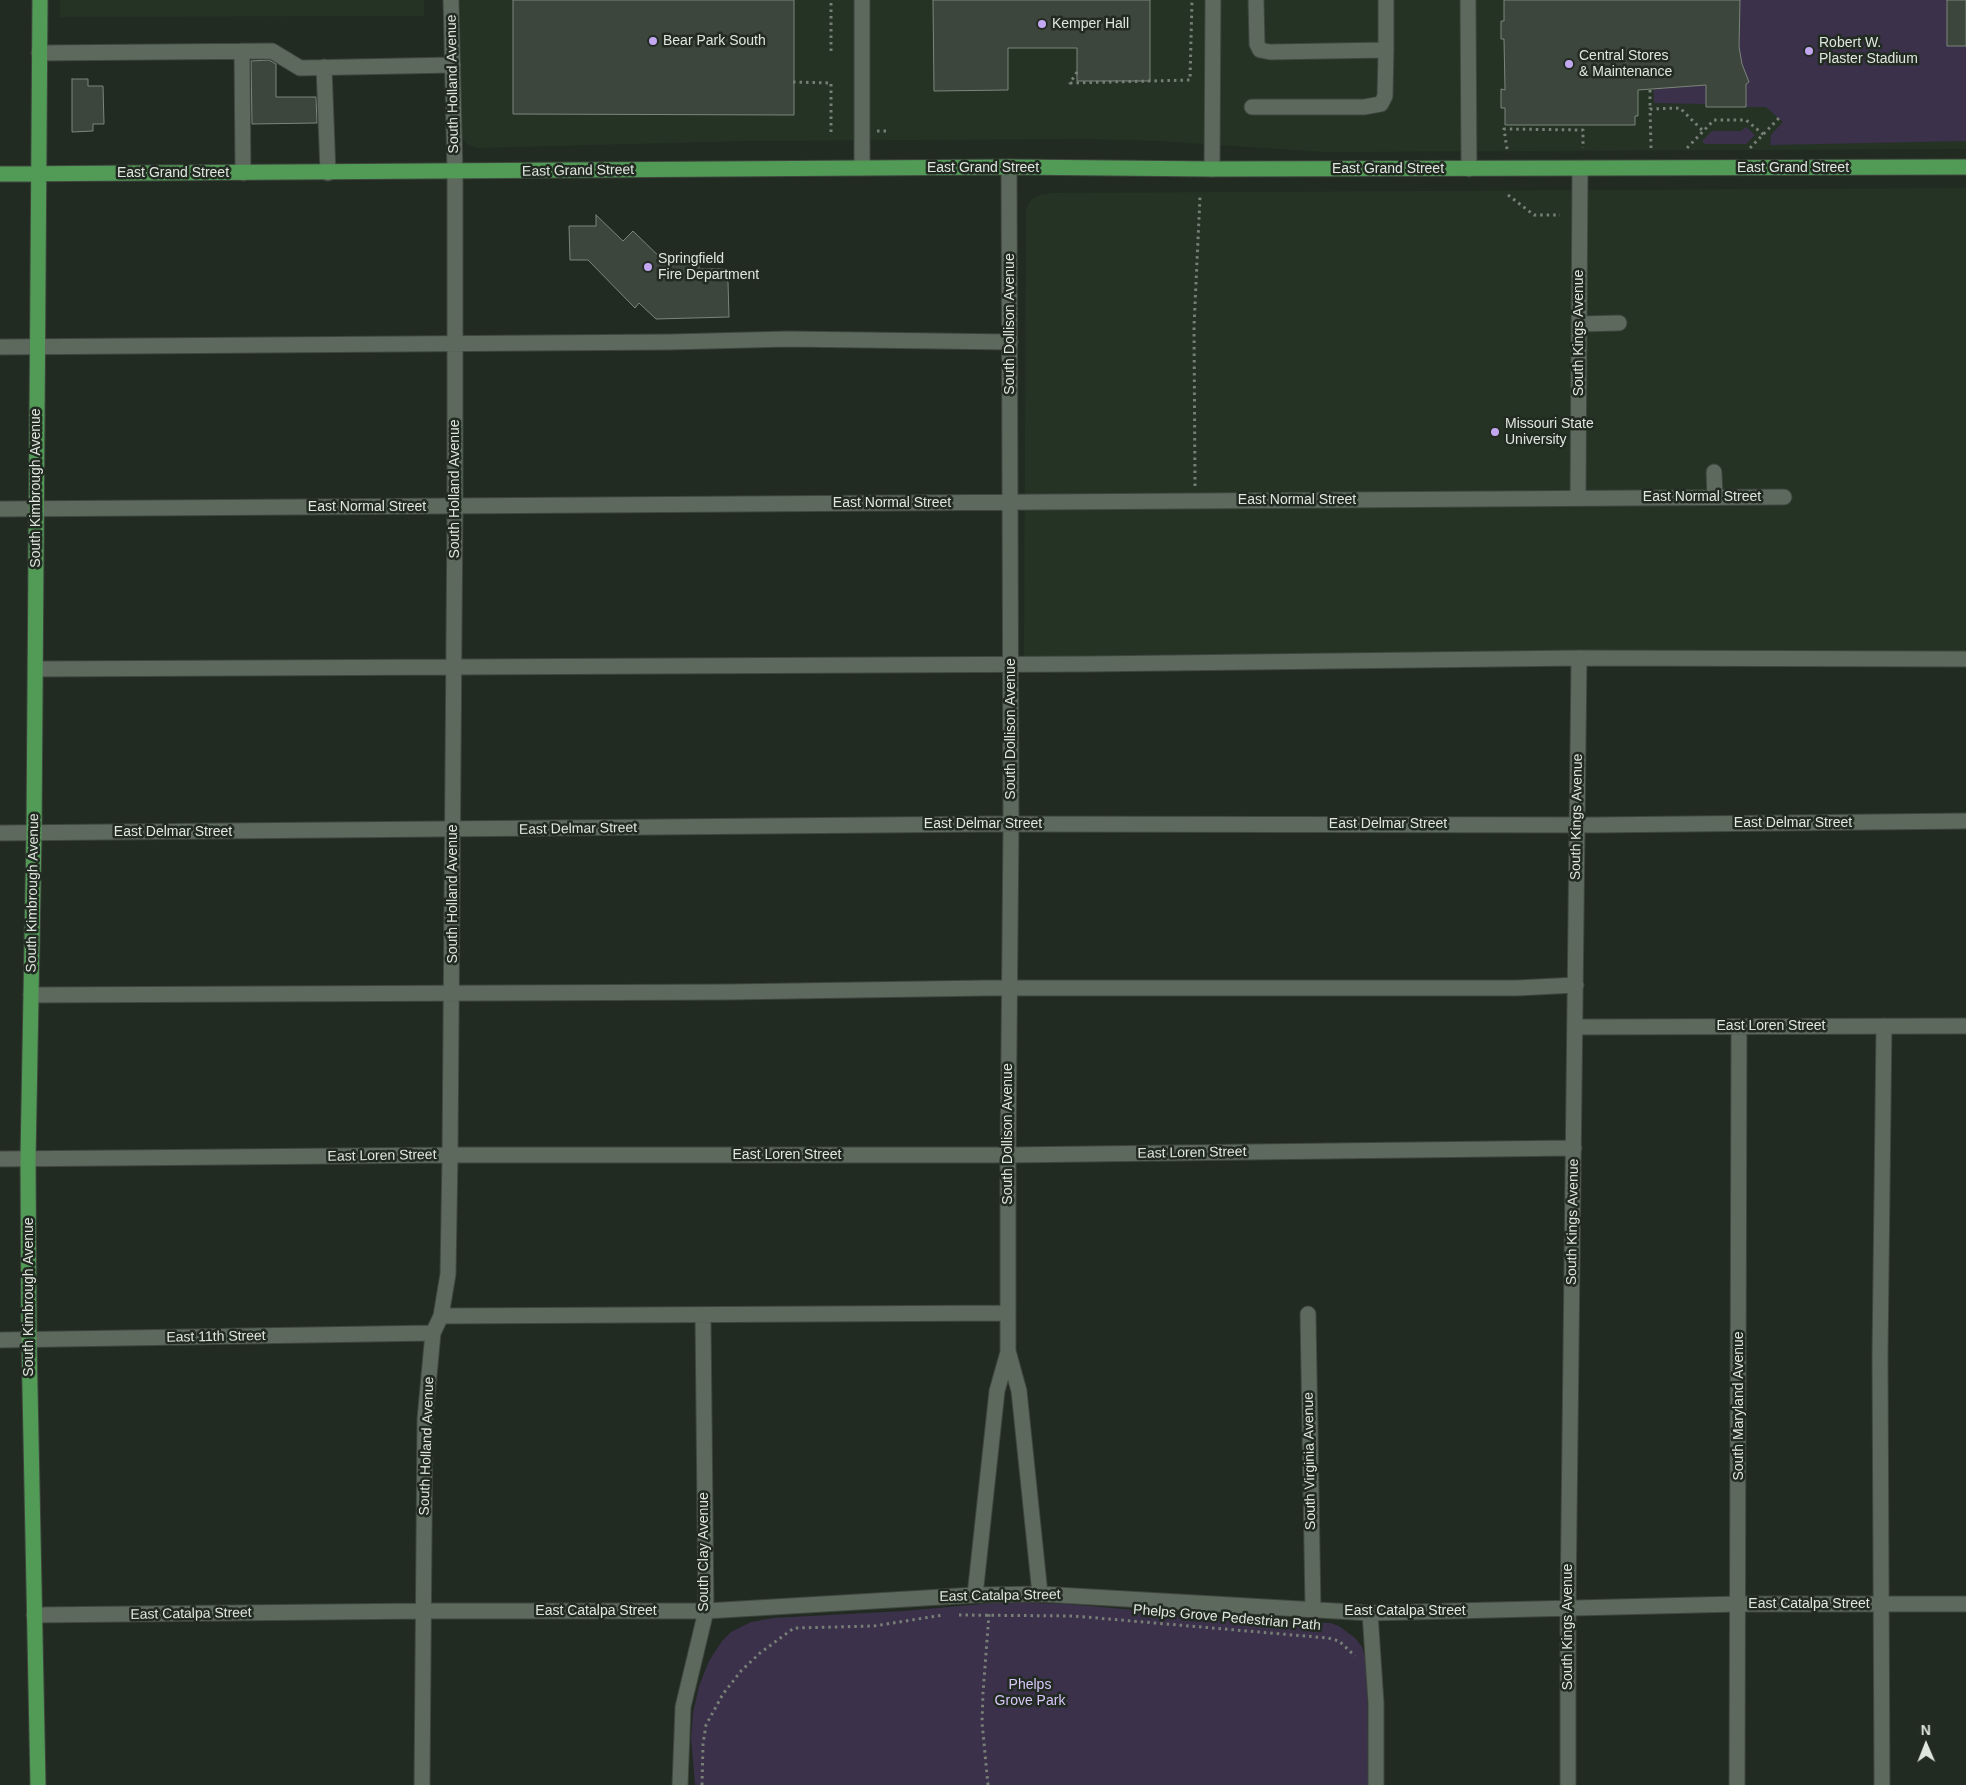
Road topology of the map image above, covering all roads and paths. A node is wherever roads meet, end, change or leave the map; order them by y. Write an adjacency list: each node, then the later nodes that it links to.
1 (40, 0): 13 (main road, South Kimbrough Avenue)
2 (451, 0): 14 (street, South Holland Avenue)
3 (832, 0): 12 (path)
4 (862, 0): 34 (street)
5 (1192, 0): 16 (path)
6 (1213, 0): 37 (street)
7 (1256, 0): 10 (street)
8 (1386, 0): 10 (street)
9 (1468, 0): 35 (street)
10 (1386, 50): 19 (street)
11 (242, 51): 13 (street); 15 (street); 39 (street)
12 (831, 51)
13 (39, 53): 42 (main road, South Kimbrough Avenue)
14 (453, 65): 15 (street); 38 (street, South Holland Avenue)
15 (324, 67): 40 (street)
16 (1077, 72)
17 (793, 82): 25 (path)
18 (1650, 90): 20 (path)
19 (1252, 107)
20 (1650, 109): 24 (path); 28 (path)
21 (1779, 118): 26 (path)
22 (874, 130): 23 (path)
23 (888, 131)
24 (1703, 131): 26 (path); 29 (path)
25 (831, 133)
26 (1764, 135): 30 (path)
27 (1583, 148): 31 (path)
28 (1651, 148)
29 (1687, 148)
30 (1750, 148)
31 (1507, 149)
32 (1009, 167): 34 (main road, East Grand Street); 37 (main road, East Grand Street); 48 (street, South Dollison Avenue)
33 (1966, 167): 36 (main road, East Grand Street)
34 (862, 168): 38 (main road, East Grand Street)
35 (1469, 169): 36 (main road, East Grand Street); 37 (main road, East Grand Street)
36 (1580, 169): 47 (street, South Kings Avenue)
37 (1212, 170)
38 (455, 172): 40 (main road, East Grand Street); 49 (street, South Holland Avenue)
39 (243, 173): 40 (main road, East Grand Street); 42 (main road, East Grand Street)
40 (328, 173)
41 (0, 174): 42 (main road, East Grand Street)
42 (38, 174): 50 (main road, South Kimbrough Avenue)
43 (1508, 195): 45 (path)
44 (1200, 197): 56 (path)
45 (1560, 215)
46 (1620, 323): 47 (street)
47 (1579, 324): 55 (street, South Kings Avenue)
48 (1010, 342): 49 (street); 57 (street, South Dollison Avenue)
49 (455, 343): 50 (street); 58 (street, South Holland Avenue)
50 (36, 346): 51 (street); 60 (main road, South Kimbrough Avenue)
51 (0, 347)
52 (1714, 472): 53 (street)
53 (1715, 497): 54 (street, East Normal Street); 55 (street, East Normal Street)
54 (1784, 497)
55 (1578, 498): 56 (street, East Normal Street)
56 (1196, 500): 57 (street, East Normal Street)
57 (1011, 502): 58 (street, East Normal Street); 63 (street, South Dollison Avenue)
58 (455, 506): 60 (street, East Normal Street); 64 (street, South Holland Avenue)
59 (0, 509): 60 (street, East Normal Street)
60 (37, 509): 65 (main road, South Kimbrough Avenue)
61 (1579, 658): 62 (street); 63 (street); 68 (street, South Kings Avenue)
62 (1966, 659)
63 (1011, 663): 64 (street); 67 (street, South Dollison Avenue)
64 (454, 666): 65 (street); 69 (street, South Holland Avenue)
65 (36, 669): 71 (main road, South Kimbrough Avenue)
66 (1966, 822): 68 (street, East Delmar Street)
67 (1011, 824): 68 (street, East Delmar Street); 69 (street, East Delmar Street); 73 (street, South Dollison Avenue)
68 (1577, 825): 72 (street, South Kings Avenue)
69 (453, 830): 71 (street, East Delmar Street); 74 (street, South Holland Avenue)
70 (0, 833): 71 (street, East Delmar Street)
71 (34, 833): 75 (main road, South Kimbrough Avenue)
72 (1576, 985): 73 (street); 78 (street, South Kings Avenue)
73 (1010, 988): 74 (street); 82 (street, South Dollison Avenue)
74 (452, 993): 75 (street); 81 (street, South Holland Avenue)
75 (31, 995): 84 (main road, South Kimbrough Avenue)
76 (1884, 1026): 77 (street, East Loren Street); 79 (street, East Loren Street); 96 (street)
77 (1966, 1026)
78 (1575, 1027): 79 (street, East Loren Street); 80 (street, South Kings Avenue)
79 (1739, 1027): 95 (street, South Maryland Avenue)
80 (1574, 1148): 82 (street, East Loren Street); 98 (street, South Kings Avenue)
81 (450, 1155): 82 (street, East Loren Street); 84 (street, East Loren Street); 87 (street, South Holland Avenue)
82 (1008, 1155): 85 (street, South Dollison Avenue)
83 (0, 1159): 84 (street, East Loren Street)
84 (28, 1159): 90 (main road, South Kimbrough Avenue)
85 (1008, 1313): 88 (street); 92 (street, South Dollison Avenue)
86 (1308, 1314): 99 (street, South Virginia Avenue)
87 (441, 1316): 88 (street); 89 (street, South Holland Avenue)
88 (703, 1316): 101 (street, South Clay Avenue)
89 (433, 1334): 90 (street, East 11th Street); 100 (street, South Holland Avenue)
90 (29, 1339): 91 (street, East 11th Street); 104 (main road, South Kimbrough Avenue)
91 (0, 1340)
92 (1008, 1351): 93 (street, South Dollison Avenue); 94 (street, South Dollison Avenue)
93 (1040, 1594): 94 (street, East Catalpa Street); 99 (street, East Catalpa Street)
94 (975, 1595): 101 (street, East Catalpa Street)
95 (1739, 1604): 96 (street, East Catalpa Street); 98 (street, East Catalpa Street); 113 (street, South Maryland Avenue)
96 (1881, 1604): 97 (street, East Catalpa Street); 114 (street)
97 (1966, 1604)
98 (1568, 1607): 102 (street, East Catalpa Street); 112 (street, South Kings Avenue)
99 (1313, 1609): 102 (street, East Catalpa Street)
100 (423, 1610): 101 (street, East Catalpa Street); 104 (street, East Catalpa Street); 107 (street, South Holland Avenue)
101 (706, 1611): 108 (street, South Clay Avenue)
102 (1370, 1613): 111 (street)
103 (990, 1614): 105 (path, Phelps Grove Pedestrian Path); 109 (path, Phelps Grove Pedestrian Path); 110 (path)
104 (34, 1616): 106 (main road, South Kimbrough Avenue)
105 (1357, 1661)
106 (38, 1785)
107 (422, 1785)
108 (680, 1785)
109 (702, 1785)
110 (988, 1785)
111 (1376, 1785)
112 (1568, 1785)
113 (1737, 1785)
114 (1882, 1785)

